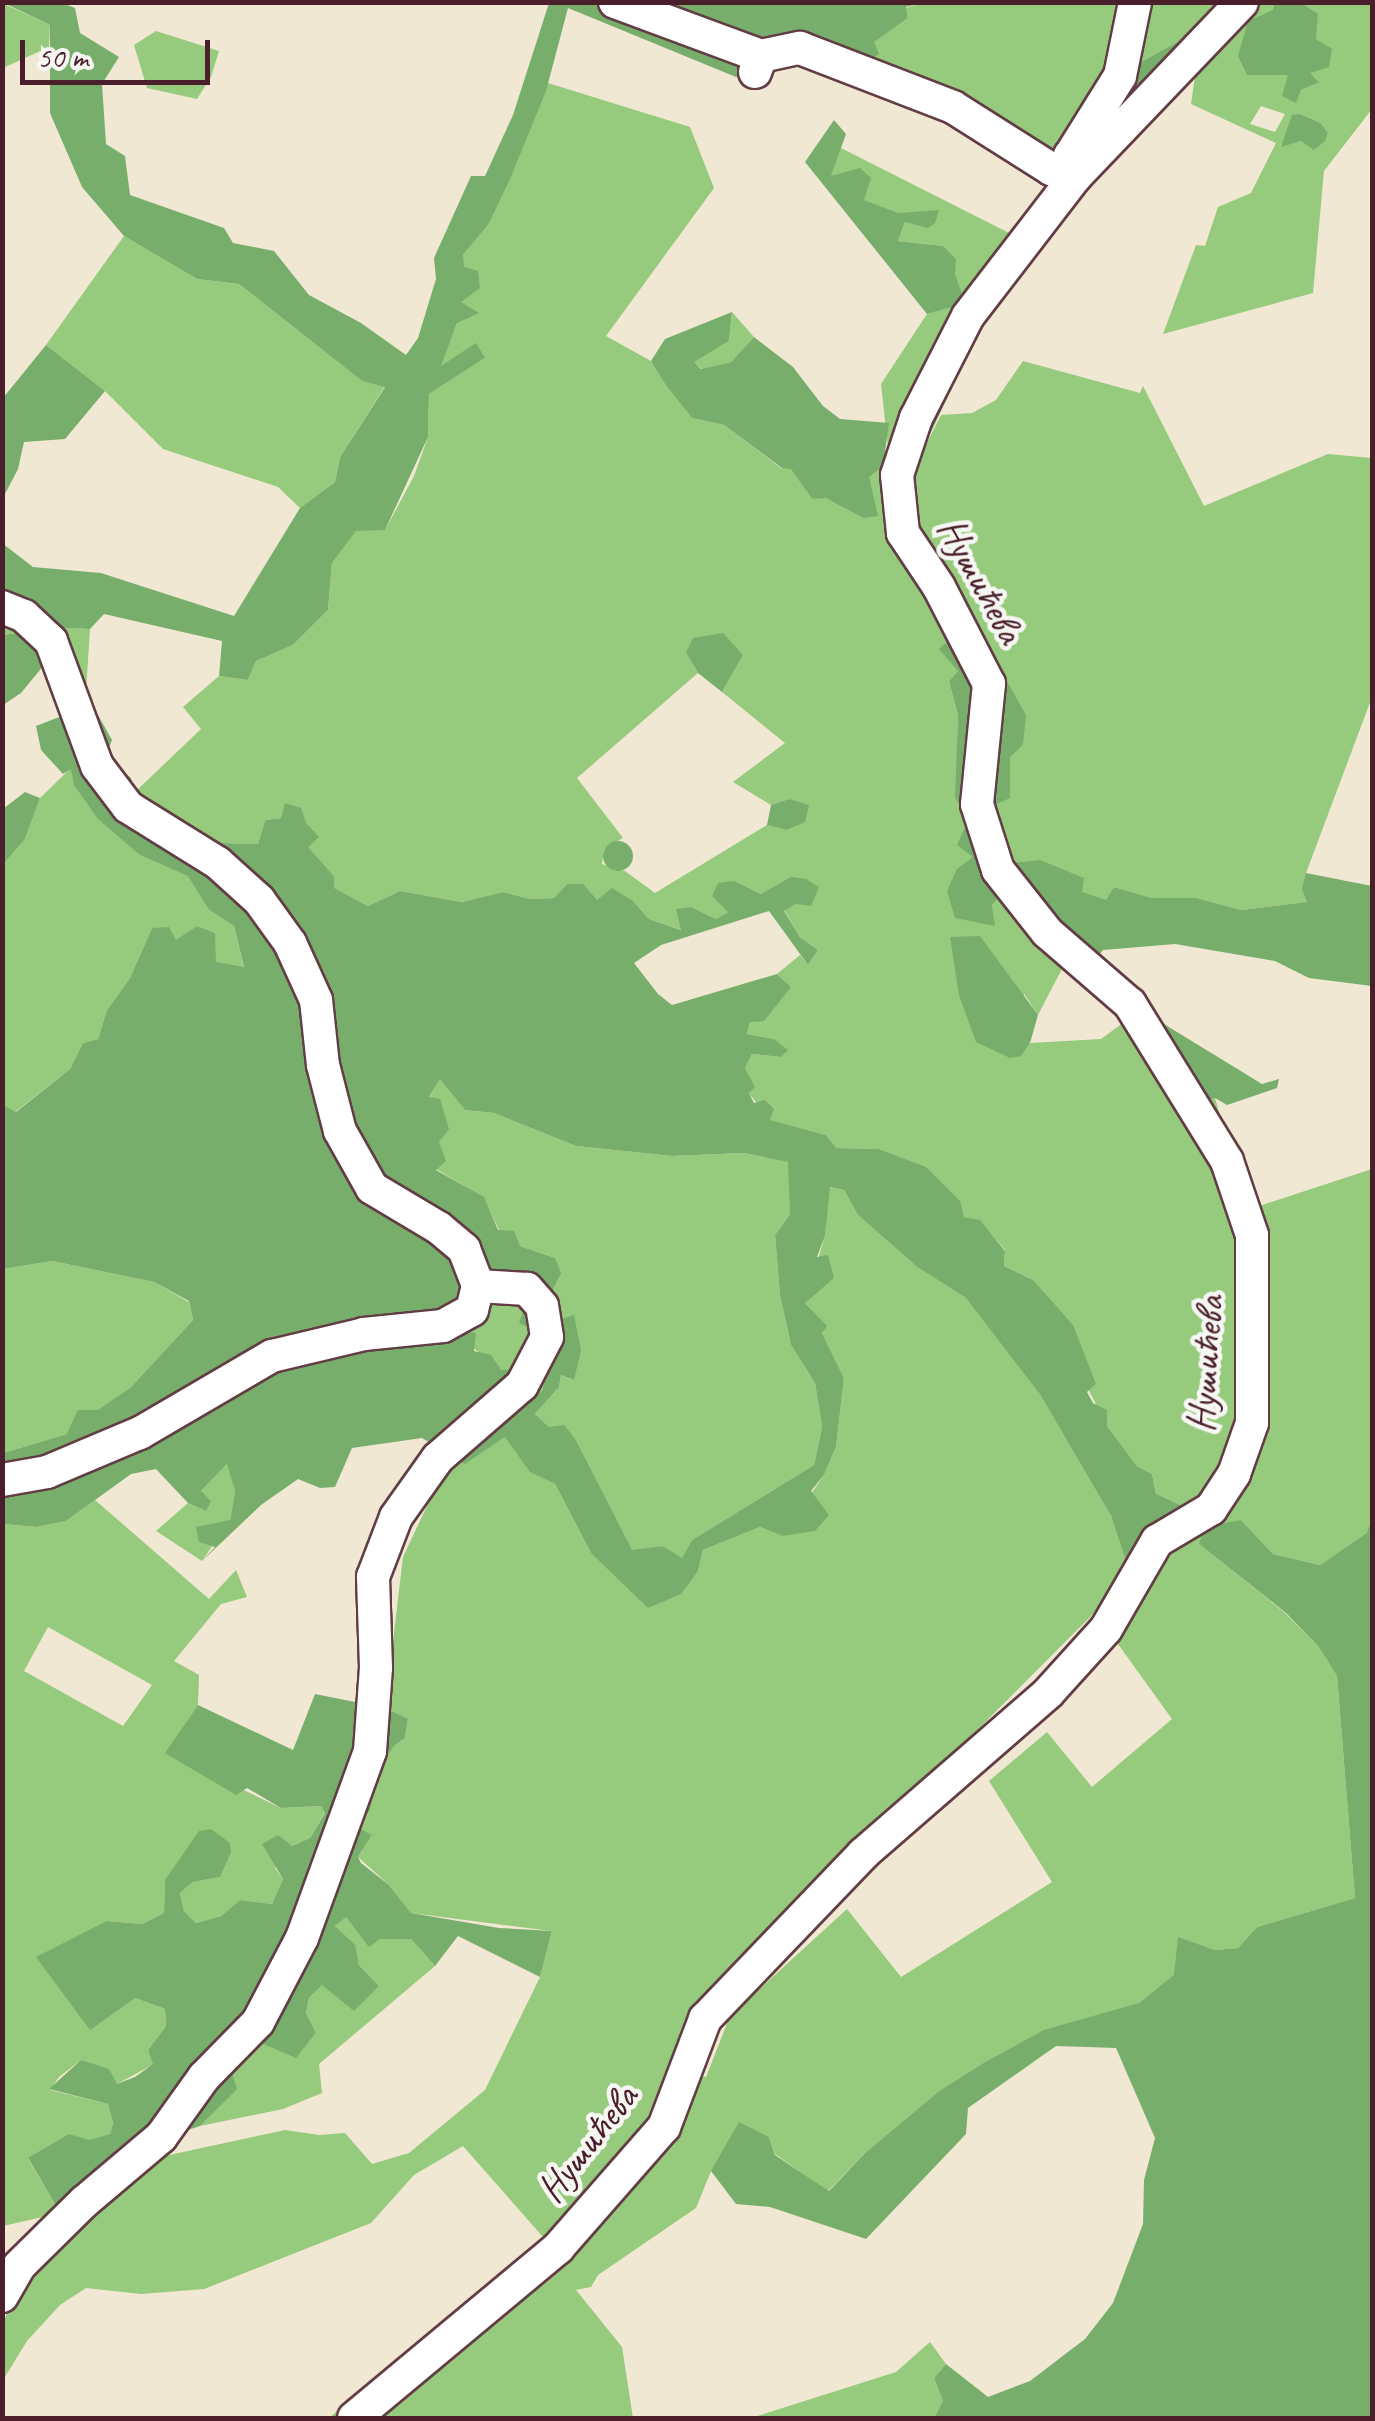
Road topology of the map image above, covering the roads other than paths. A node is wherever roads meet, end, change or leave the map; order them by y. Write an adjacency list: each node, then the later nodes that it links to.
1 (615, 2): 4 (street)
2 (1135, 2): 4 (street)
3 (1242, 2): 4 (street, Нушићева)
4 (1076, 176): 9 (street, Нушићева)
5 (2, 607): 6 (street)
6 (478, 1286): 7 (street); 8 (street)
7 (2, 1480)
8 (2, 2296)
9 (354, 2418)

